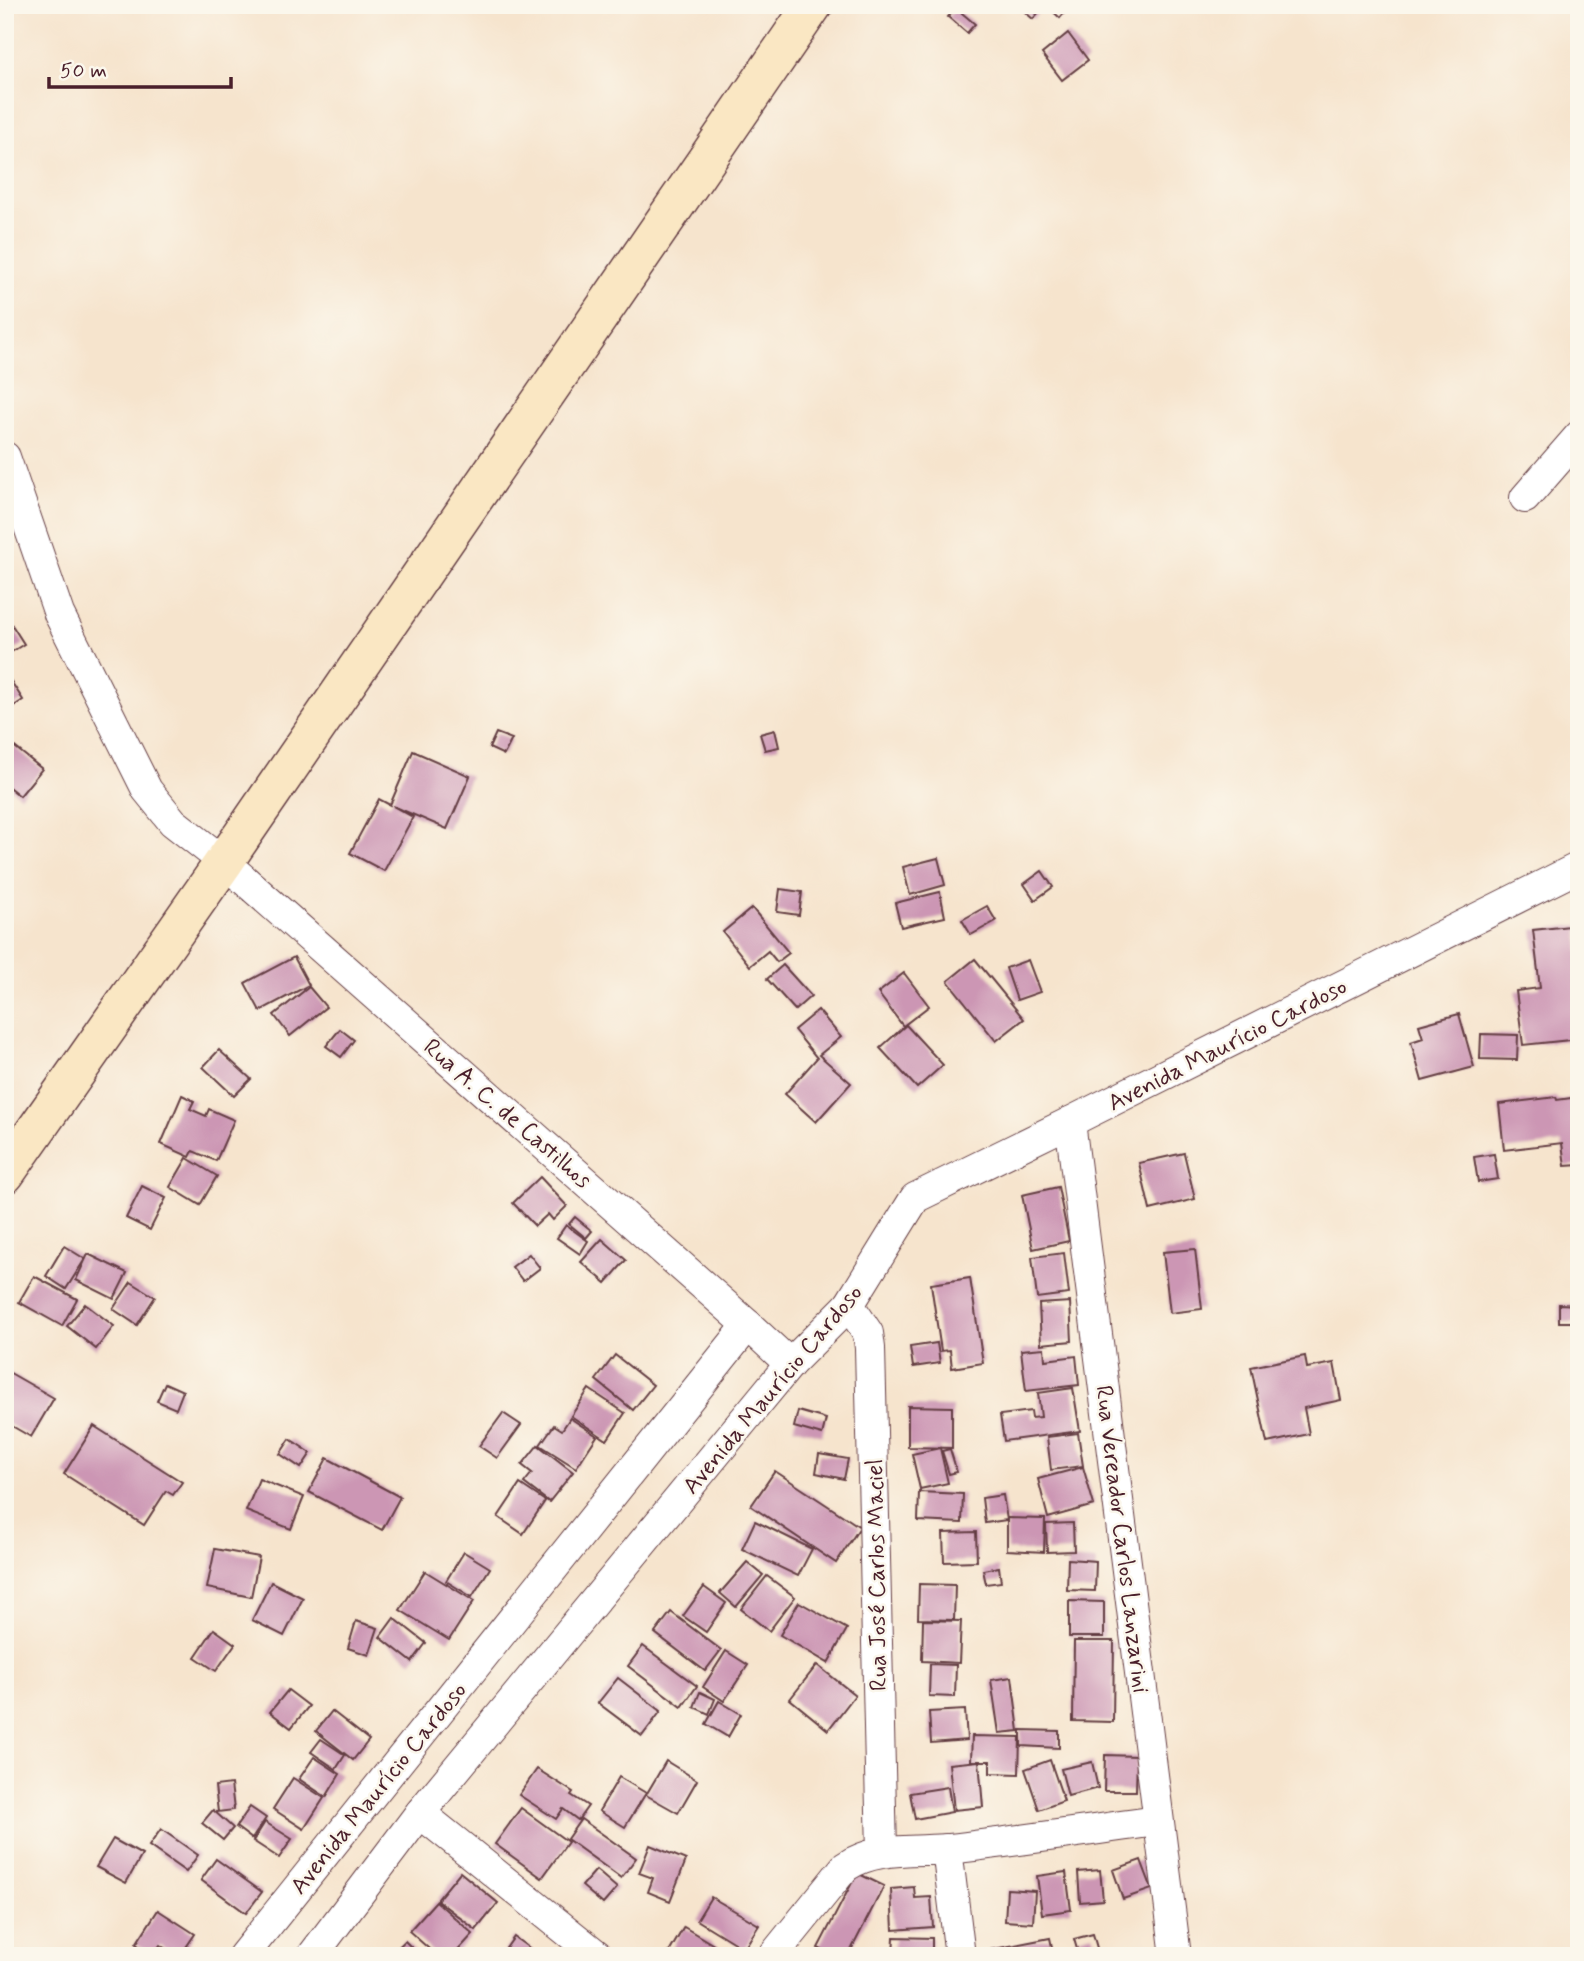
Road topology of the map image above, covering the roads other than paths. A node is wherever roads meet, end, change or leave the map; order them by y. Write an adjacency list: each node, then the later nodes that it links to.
1 (813, 5): 5 (main road)
2 (1579, 436): 4 (street)
3 (5, 457): 5 (street, Rua A. C. de Castilhos)
4 (1525, 498)
5 (224, 862): 8 (main road); 10 (street, Rua A. C. de Castilhos)
6 (1579, 867): 7 (street, Avenida Maurício Cardoso)
7 (1070, 1122): 9 (street, Avenida Maurício Cardoso); 13 (street, Rua Vereador Carlos Lanzarini)
8 (5, 1174)
9 (849, 1305): 11 (street, Avenida Maurício Cardoso); 15 (street, Rua José Carlos Maciel)
10 (748, 1325): 11 (street, Rua A. C. de Castilhos); 16 (street, Avenida Maurício Cardoso)
11 (790, 1364): 12 (street, Avenida Maurício Cardoso)
12 (420, 1813): 17 (street, Avenida Maurício Cardoso); 18 (street)
13 (1158, 1821): 14 (street); 21 (street, Rua Vereador Carlos Lanzarini)
14 (947, 1849): 15 (street); 20 (street)
15 (883, 1852): 19 (street)
16 (243, 1956)
17 (312, 1956)
18 (598, 1956)
19 (773, 1956)
20 (960, 1956)
21 (1176, 1956)

